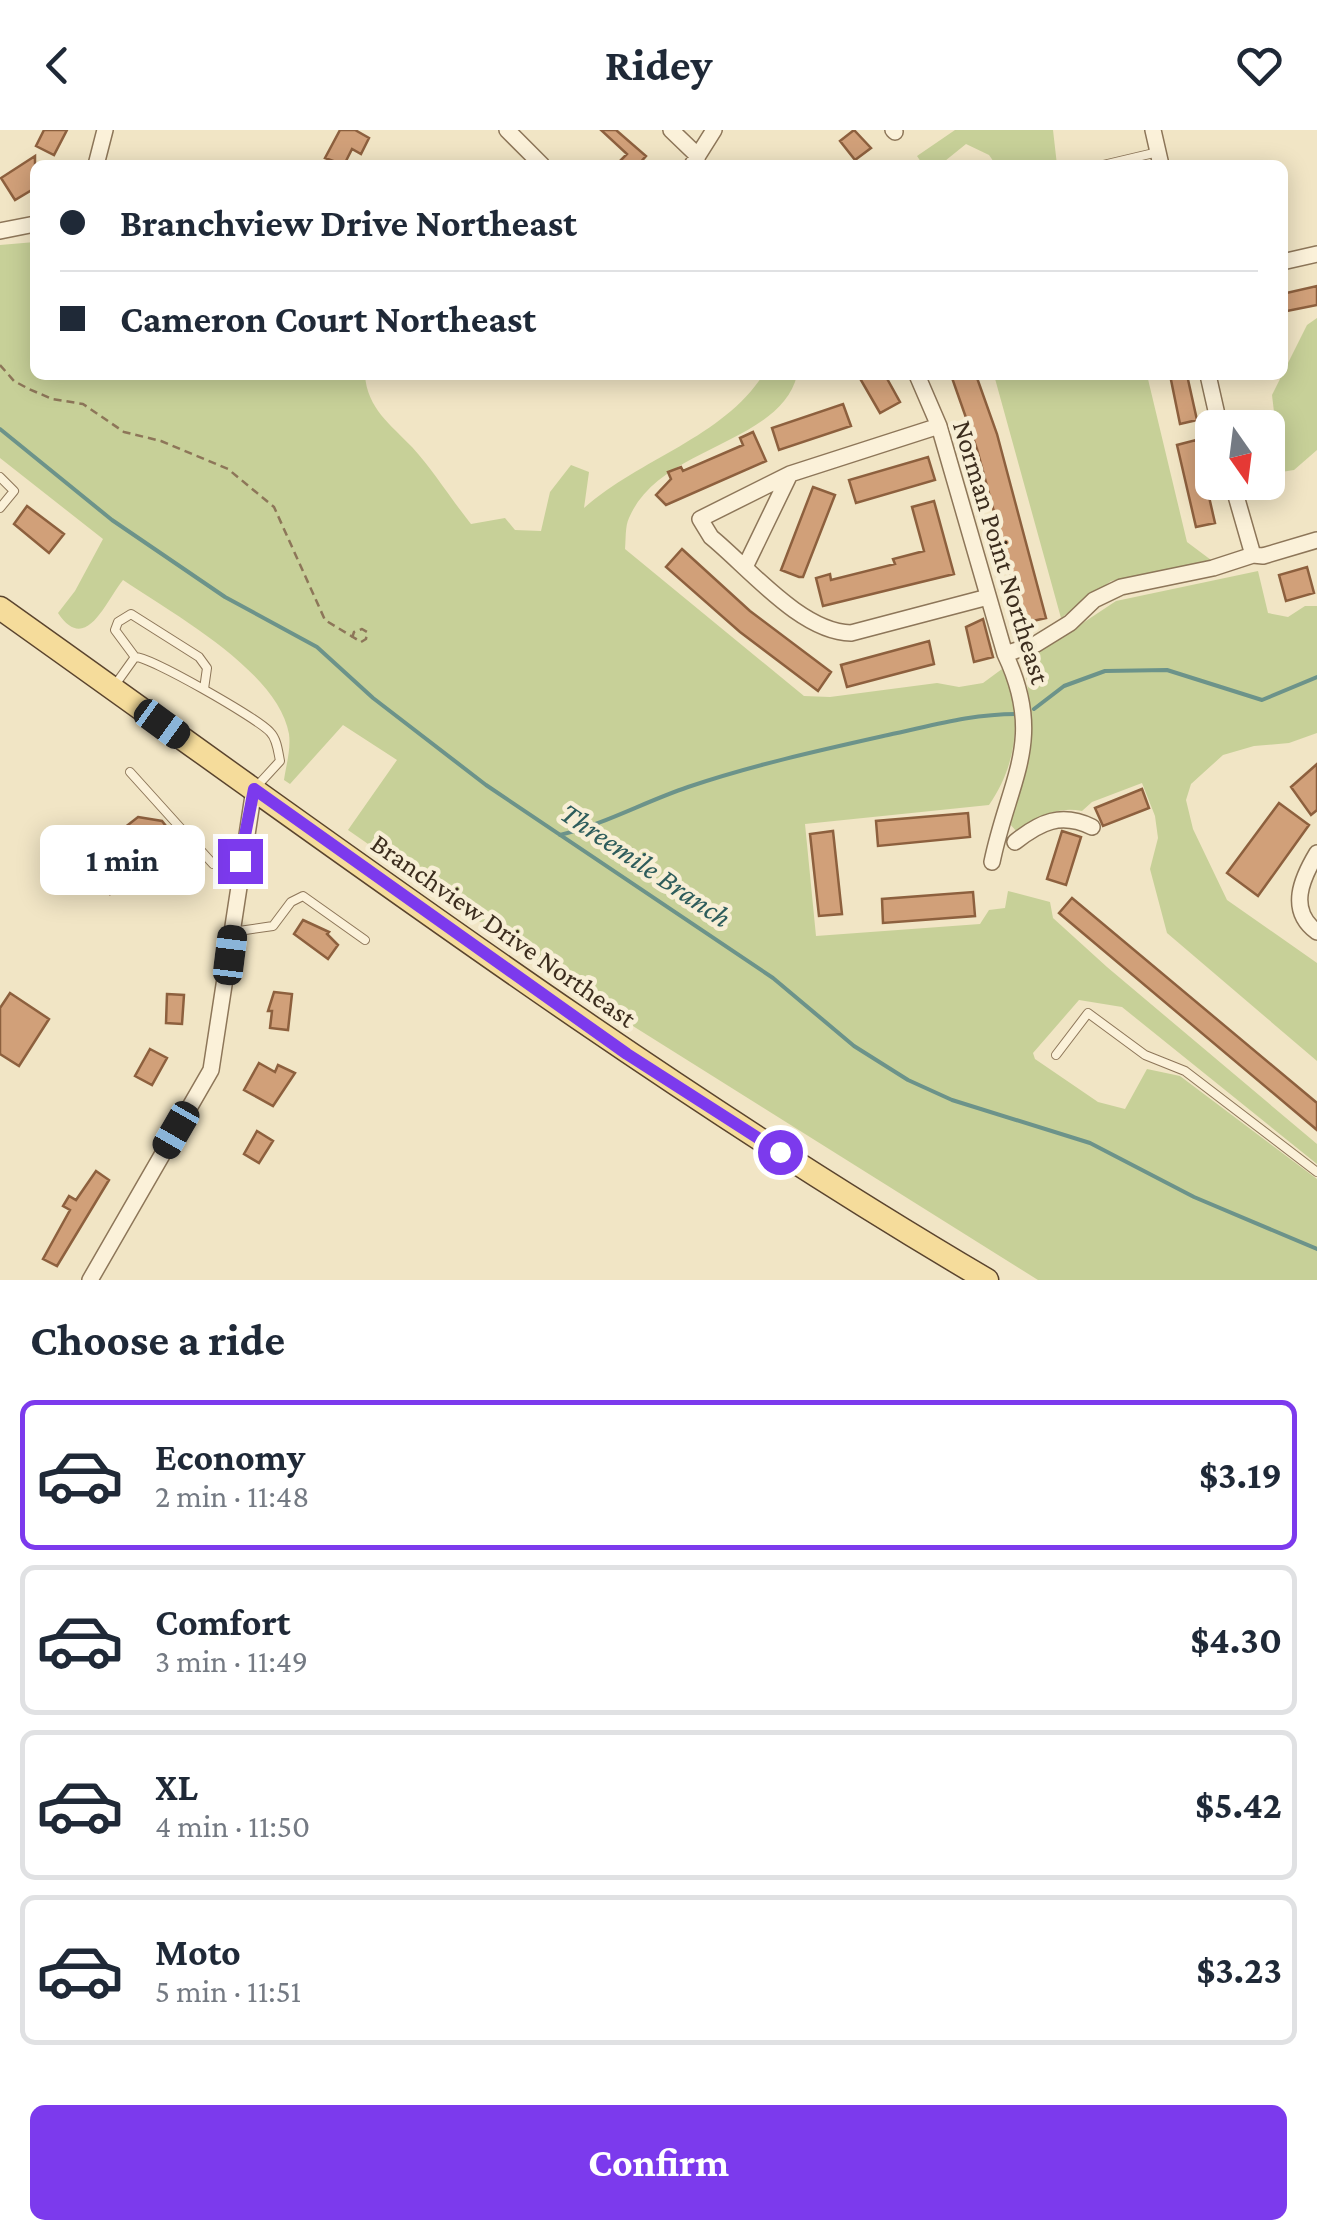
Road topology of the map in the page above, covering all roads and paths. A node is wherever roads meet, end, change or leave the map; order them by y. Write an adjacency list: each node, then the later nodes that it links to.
1 (104, 130): 7 (street)
2 (507, 130): 8 (street)
3 (671, 130): 9 (street)
4 (714, 130): 9 (street)
5 (1154, 130): 6 (street)
6 (1159, 159)
7 (97, 160)
8 (537, 160)
9 (695, 160)
10 (30, 225): 11 (street)
11 (0, 231)
12 (1317, 254): 13 (street)
13 (1288, 261)
14 (0, 365): 28 (path)
15 (919, 380): 18 (street, Norman Point Northeast)
16 (1209, 380): 17 (street)
17 (1216, 410)
18 (939, 426): 19 (street); 26 (street, Norman Point Northeast)
19 (790, 474): 25 (street); 25 (street)
20 (0, 477): 22 (lane)
21 (1237, 500): 24 (street)
22 (0, 508)
23 (1317, 540): 24 (street)
24 (1253, 555): 29 (street)
25 (746, 565): 26 (street)
26 (988, 596): 29 (street, Norman Point Northeast)
27 (1, 611): 31 (main road, Branchview Drive Northeast)
28 (352, 638)
29 (1005, 654): 35 (street, Norman Point Northeast)
30 (135, 657): 31 (lane); 32 (lane); 32 (lane)
31 (112, 688): 34 (main road, Branchview Drive Northeast)
32 (204, 688): 34 (lane)
33 (130, 772): 37 (lane)
34 (254, 789): 38 (street); 44 (main road, Branchview Drive Northeast)
35 (1092, 827)
36 (1317, 854): 39 (street)
37 (212, 864)
38 (232, 932): 40 (lane); 43 (street)
39 (1317, 932)
40 (365, 940)
41 (1056, 1055): 42 (lane)
42 (1317, 1172)
43 (90, 1280)
44 (987, 1280)

